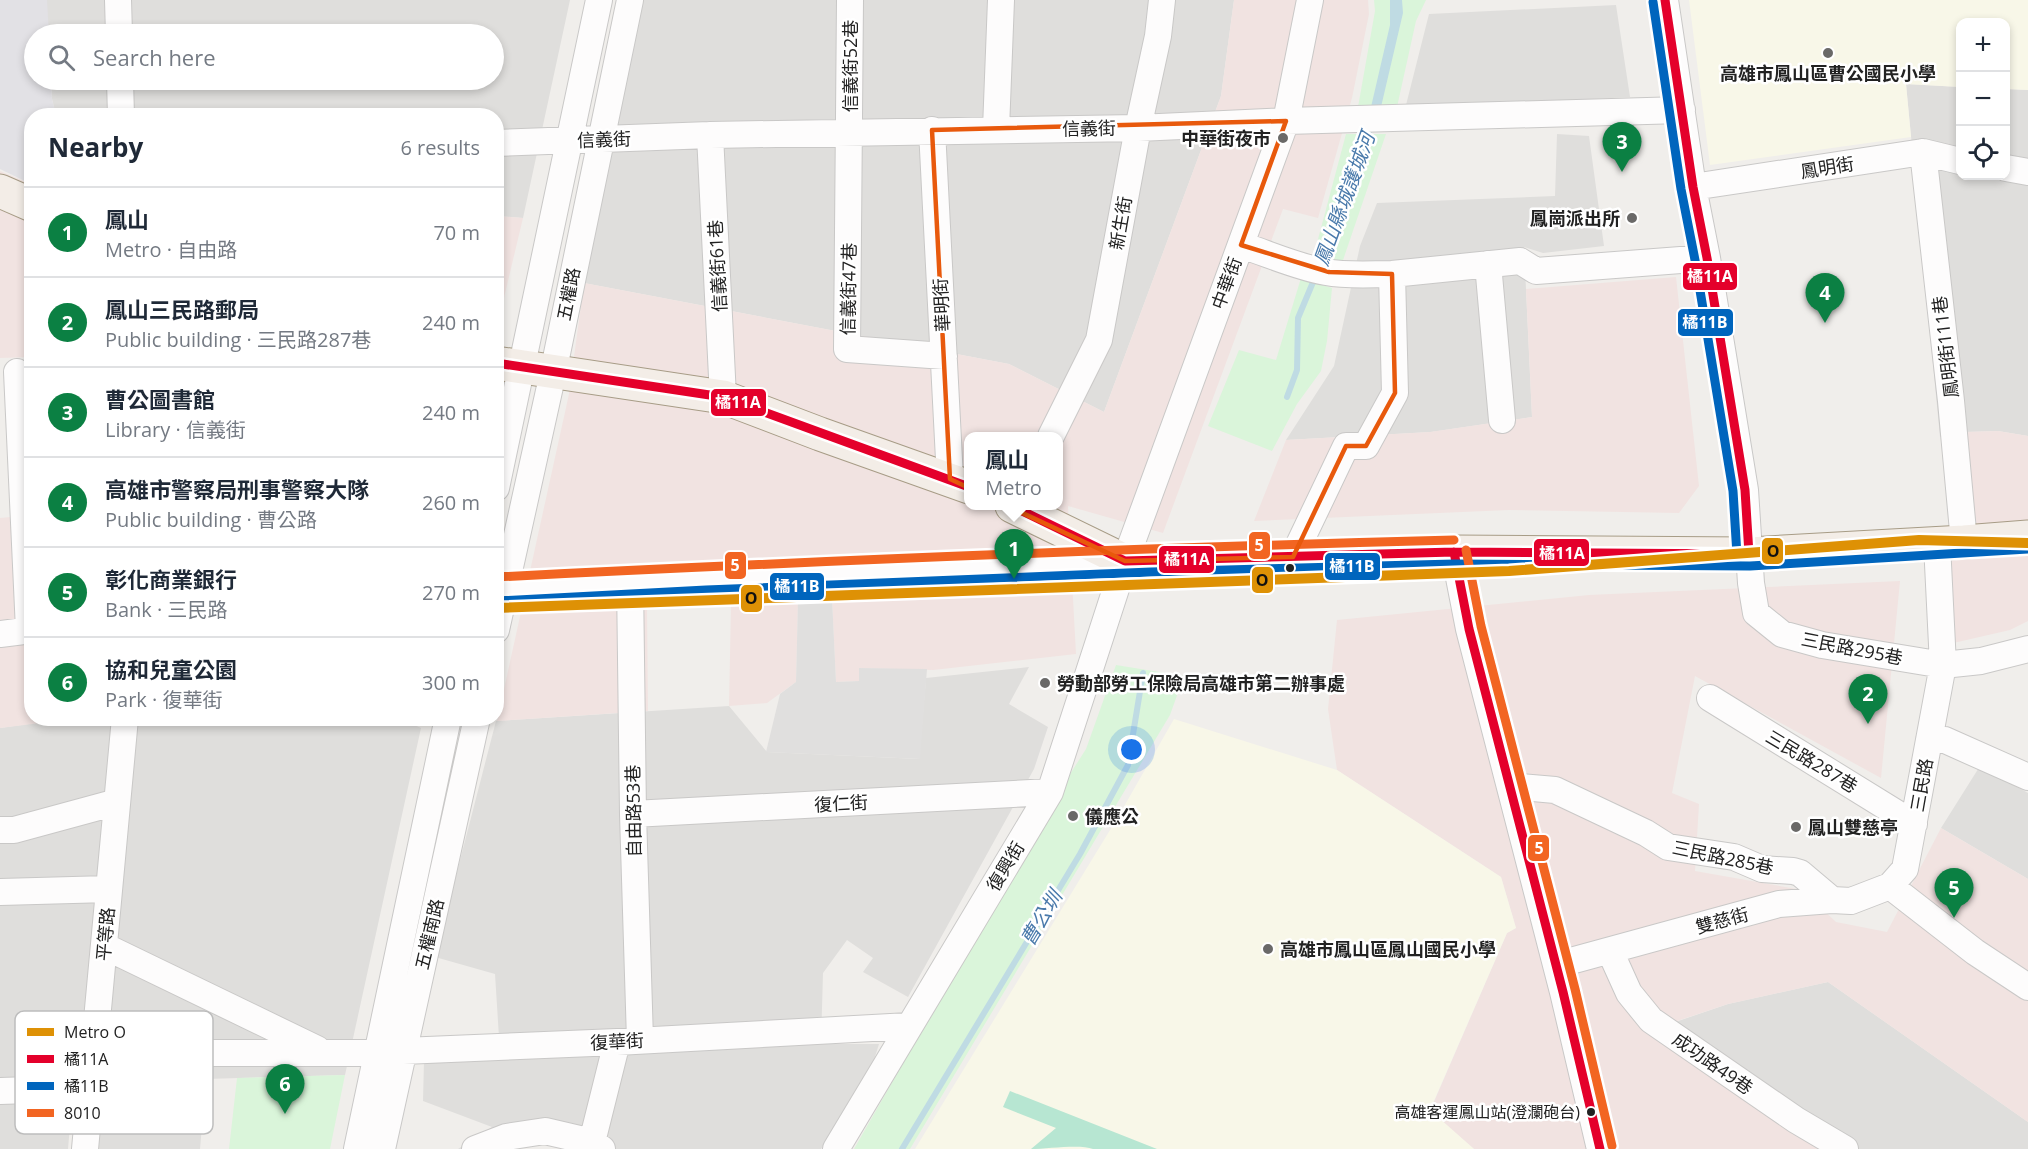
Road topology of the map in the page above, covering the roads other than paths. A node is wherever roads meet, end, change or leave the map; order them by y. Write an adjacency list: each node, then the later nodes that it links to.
1 (118, 0): 9 (street)
2 (599, 0): 20 (street, 五權路)
3 (630, 0): 19 (street, 五權路)
4 (849, 0): 17 (street, 信義街52巷)
5 (1001, 0): 15 (street)
6 (1162, 0): 14 (street, 新生街)
7 (1310, 0): 13 (street, 中華街)
8 (1665, 0): 12 (street, 三民路295巷)
9 (119, 24)
10 (120, 90): 11 (street)
11 (121, 108)
12 (1682, 110): 13 (street, 信義街); 26 (street, 三民路295巷)
13 (1286, 121): 14 (street, 信義街); 29 (street, 中華街)
14 (1138, 128): 15 (street, 信義街); 38 (street, 新生街)
15 (996, 129): 16 (street, 信義街)
16 (932, 130): 17 (street, 信義街); 33 (street, 華明街)
17 (850, 133): 18 (street, 信義街); 33 (street, 信義街47巷)
18 (710, 135): 19 (street, 信義街); 36 (street, 信義街61巷)
19 (600, 139): 20 (street, 信義街); 34 (street, 五權路)
20 (568, 140): 21 (street, 信義街); 34 (street, 五權路)
21 (504, 143)
22 (1923, 152): 23 (street, 鳳明街); 26 (street, 鳳明街); 44 (street, 鳳明街111巷)
23 (1956, 160)
24 (2010, 169): 25 (street)
25 (2028, 172)
26 (1693, 187): 30 (street, 三民路295巷)
27 (0, 191): 28 (main road)
28 (24, 202)
29 (1241, 245): 32 (street); 49 (street, 中華街)
30 (1707, 258): 31 (street); 46 (street, 三民路295巷)
31 (1488, 264): 32 (street); 37 (street)
32 (1392, 274): 47 (street)
33 (944, 357): 40 (street, 華明街)
34 (524, 368): 36 (main road); 39 (street, 五權路); 48 (street, 五權路)
35 (16, 372): 42 (street)
36 (723, 397): 40 (main road)
37 (1502, 420)
38 (1053, 432)
39 (504, 454)
40 (960, 483)
41 (1023, 510): 49 (main road)
42 (24, 519)
43 (2027, 532): 44 (main road)
44 (1950, 543): 46 (main road); 55 (street, 三民路)
45 (1454, 552): 46 (main road); 47 (main road); 62 (street)
46 (1749, 554): 55 (street, 三民路295巷)
47 (1293, 557): 49 (main road)
48 (504, 560)
49 (1125, 561): 50 (street); 63 (street, 復興街)
50 (630, 581): 51 (street); 65 (street, 自由路53巷)
51 (504, 589)
52 (24, 631): 53 (street)
53 (0, 634)
54 (2028, 648): 55 (street, 三民路295巷)
55 (1943, 665): 60 (street, 三民路)
56 (1710, 698): 66 (street, 三民路287巷)
57 (124, 726): 64 (street, 平等路)
58 (447, 726): 79 (street, 五權南路)
59 (475, 726): 79 (street, 五權南路)
60 (1929, 740): 61 (street); 66 (street, 三民路)
61 (2028, 777)
62 (1510, 786): 71 (street, 三民路285巷); 74 (street)
63 (1050, 792): 65 (street, 復仁街); 77 (street, 復興街)
64 (117, 802): 67 (street); 69 (street, 平等路)
65 (633, 814): 78 (street, 自由路53巷)
66 (1914, 824): 68 (street, 三民路)
67 (0, 830)
68 (1890, 886): 71 (street, 雙慈街); 75 (street)
69 (109, 889): 70 (street); 72 (street, 平等路)
70 (0, 892)
71 (1832, 900): 73 (street, 雙慈街)
72 (104, 946): 76 (street, 平等路); 81 (street, 復華街)
73 (1610, 951): 74 (street, 雙慈街); 92 (street, 成功路49巷)
74 (1556, 965): 91 (street)
75 (2028, 987)
76 (98, 1011)
77 (909, 1026): 78 (street, 復華街); 90 (street, 復興街)
78 (628, 1041): 79 (street, 復華街); 85 (street, 自由路53巷)
79 (391, 1052): 81 (street, 復華街); 87 (street, 五權南路); 88 (street, 五權南路)
80 (213, 1053): 81 (street, 復華街)
81 (324, 1053)
82 (15, 1090): 83 (street)
83 (0, 1091)
84 (86, 1134): 86 (street, 平等路)
85 (597, 1146): 89 (street)
86 (85, 1149)
87 (357, 1149)
88 (382, 1149)
89 (475, 1149)
90 (836, 1149)
91 (1600, 1149)
92 (1845, 1149)

